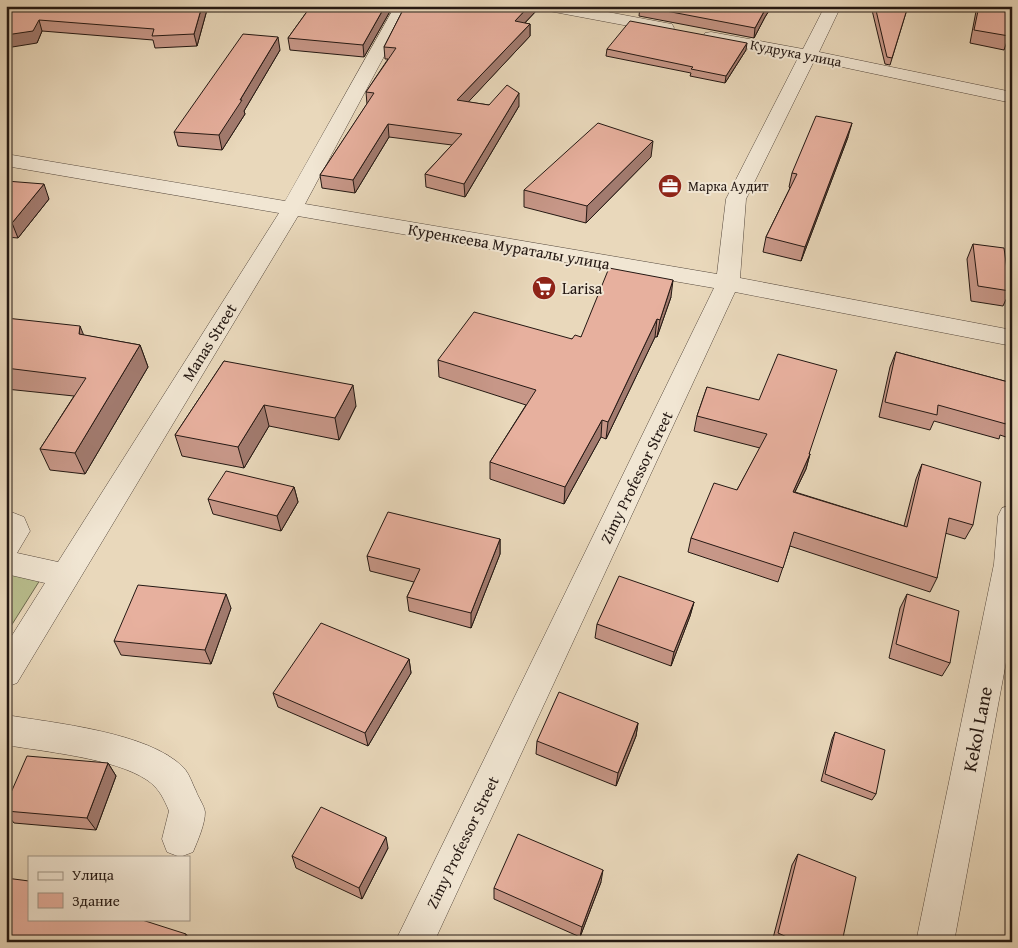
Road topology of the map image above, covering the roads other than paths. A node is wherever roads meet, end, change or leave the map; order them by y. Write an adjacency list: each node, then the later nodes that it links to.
1 (403, 6): 7 (street, Manas Street)
2 (549, 6): 4 (street, Кудрука улица)
3 (833, 6): 4 (street, Zimy Professor Street)
4 (808, 55): 5 (street, Кудрука улица); 8 (street, Zimy Professor Street)
5 (1012, 98)
6 (6, 160): 7 (street, Куренкеева Мураталы улица)
7 (291, 210): 8 (street, Куренкеева Мураталы улица); 14 (street, Manas Street)
8 (728, 283): 9 (street, Куренкеева Мураталы улица); 18 (street, Zimy Professor Street)
9 (1012, 338)
10 (1012, 516): 19 (street, Kekol Lane)
11 (6, 521): 12 (street)
12 (6, 546)
13 (6, 562): 14 (street)
14 (65, 576): 15 (street, Manas Street)
15 (6, 673)
16 (6, 730): 17 (street)
17 (180, 839)
18 (414, 942)
19 (935, 942)

